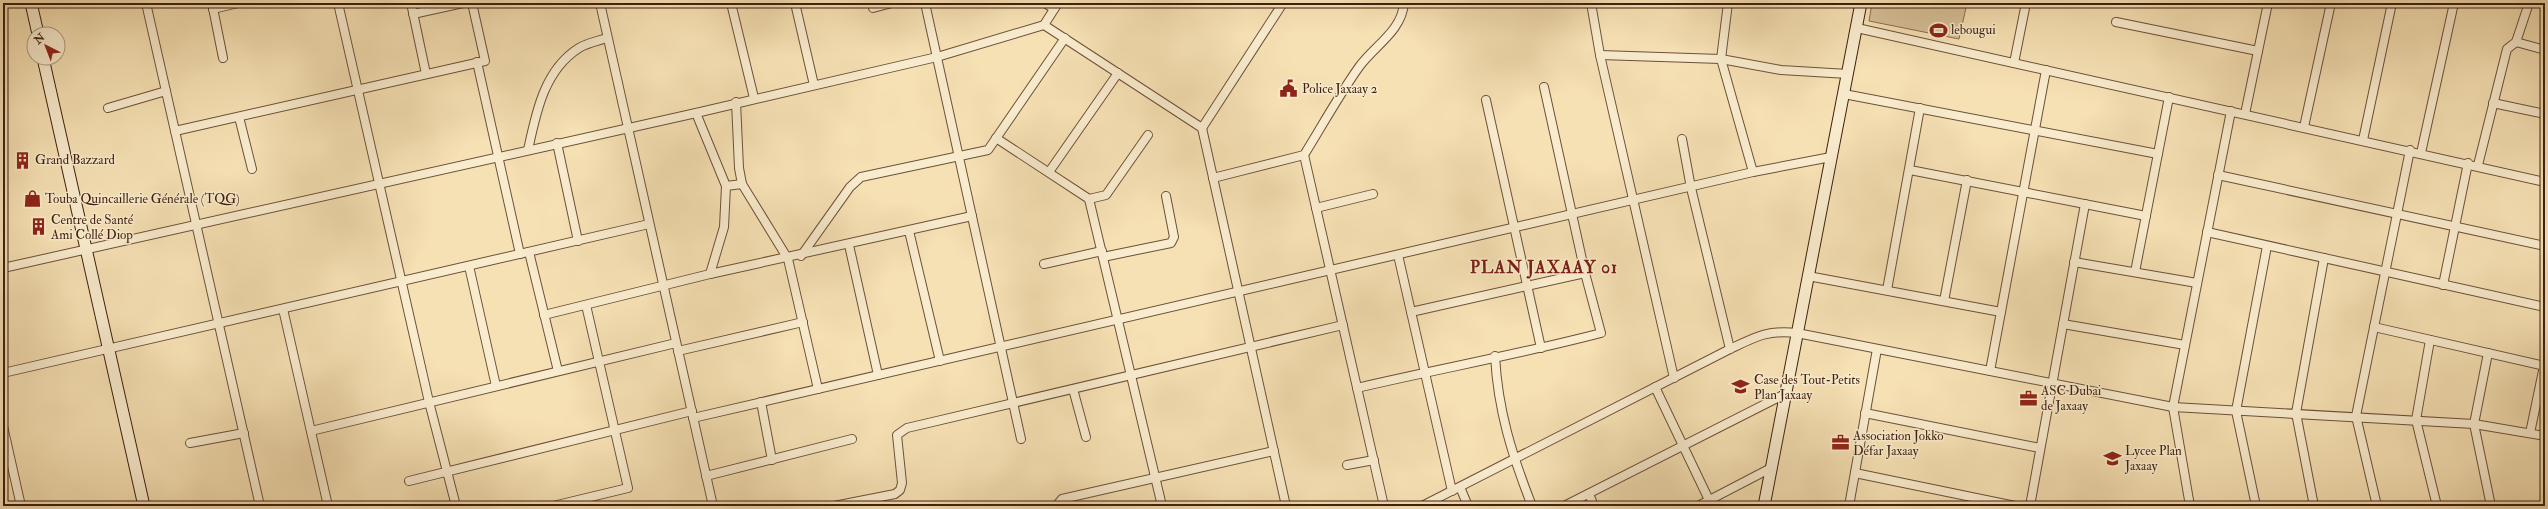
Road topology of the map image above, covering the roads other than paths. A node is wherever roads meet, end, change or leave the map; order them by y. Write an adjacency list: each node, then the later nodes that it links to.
1 (31, 3): 31 (street)
2 (146, 3): 52 (street)
3 (238, 3): 25 (street)
4 (338, 3): 51 (street)
5 (410, 3): 28 (street)
6 (463, 3): 28 (street)
7 (472, 3): 42 (street)
8 (600, 3): 33 (street)
9 (731, 3): 55 (street)
10 (795, 3): 49 (street)
11 (892, 3): 27 (street)
12 (925, 3): 39 (street)
13 (1045, 3): 26 (street)
14 (1283, 3): 68 (street)
15 (1404, 3): 80 (street)
16 (1591, 3): 38 (street)
17 (1728, 3): 41 (street)
18 (1861, 3): 32 (street)
19 (2026, 3): 43 (street)
20 (2268, 3): 37 (street)
21 (2331, 3): 67 (street)
22 (2392, 3): 74 (street)
23 (2454, 3): 78 (street)
24 (2527, 3): 35 (street)
25 (212, 6): 40 (street)
26 (1056, 6): 30 (street)
27 (873, 8)
28 (413, 14): 47 (street)
29 (2116, 22): 37 (street)
30 (1044, 25): 34 (street); 39 (street)
31 (36, 26)
32 (1856, 28): 43 (street); 48 (street)
33 (607, 38): 66 (street); 76 (street)
34 (1064, 38): 46 (street); 72 (street)
35 (2516, 42): 36 (street); 58 (street)
36 (2545, 50)
37 (2258, 51): 63 (street)
38 (1600, 55): 41 (street); 102 (street)
39 (937, 57): 49 (street); 82 (street)
40 (224, 58)
41 (1721, 59): 48 (street); 89 (street)
42 (477, 62): 47 (street); 81 (street)
43 (2014, 63): 45 (street)
44 (45, 66): 119 (street)
45 (2046, 70): 54 (street); 70 (street)
46 (1118, 73): 68 (street); 88 (street)
47 (426, 74): 51 (street)
48 (1848, 74): 53 (street)
49 (814, 85): 55 (street)
50 (1544, 87): 106 (street)
51 (358, 90): 65 (street); 94 (street)
52 (166, 91): 59 (street); 69 (street)
53 (1844, 94): 60 (street); 83 (street)
54 (2169, 97): 61 (street); 79 (street)
55 (754, 98): 57 (street)
56 (1486, 100): 112 (street)
57 (736, 102): 62 (street); 95 (street)
58 (2493, 102): 64 (street); 85 (street)
59 (108, 108)
60 (1920, 108): 70 (street); 87 (street)
61 (2231, 111): 63 (street); 90 (street)
62 (696, 113): 66 (street); 96 (street)
63 (2245, 114): 67 (street)
64 (2545, 114)
65 (239, 117): 69 (street); 86 (street)
66 (628, 127): 75 (street); 110 (street)
67 (2304, 127): 74 (street)
68 (1202, 128): 91 (street)
69 (175, 131): 109 (street)
70 (2035, 132): 79 (street); 98 (street)
71 (1148, 135): 101 (street)
72 (996, 138): 82 (street); 88 (street)
73 (1682, 139): 97 (street)
74 (2363, 140): 77 (street)
75 (557, 143): 76 (street); 115 (street)
76 (528, 150): 81 (street)
77 (2410, 150): 78 (street); 105 (street)
78 (2421, 153): 84 (street)
79 (2158, 154): 108 (street)
80 (1304, 155): 91 (street); 104 (street)
81 (498, 156): 94 (street); 121 (street)
82 (959, 157): 107 (street); 124 (street)
83 (1832, 157): 89 (street); 136 (street)
84 (2468, 163): 85 (street); 111 (street)
85 (2478, 165): 93 (street)
86 (252, 169)
87 (1910, 170): 92 (street); 142 (street)
88 (1049, 172): 101 (street)
89 (1753, 172): 97 (street)
90 (2218, 175): 105 (street); 114 (street)
91 (1213, 178): 143 (street)
92 (1967, 180): 98 (street); 144 (street)
93 (2545, 182)
94 (379, 183): 109 (street); 137 (street)
95 (742, 184): 96 (street); 126 (street)
96 (726, 186): 135 (street)
97 (1692, 188): 102 (street); 166 (street)
98 (2024, 192): 103 (street); 149 (street)
99 (1373, 194): 104 (street)
100 (1166, 196): 122 (street)
101 (1090, 199): 122 (street)
102 (1633, 201): 106 (street); 179 (street)
103 (2085, 204): 108 (street); 127 (street)
104 (1316, 208): 131 (street)
105 (2397, 214): 111 (street); 134 (street)
106 (1572, 215): 112 (street); 132 (street)
107 (972, 216): 113 (street); 161 (street)
108 (2146, 216): 133 (street)
109 (196, 224): 119 (street); 153 (street)
110 (649, 224): 115 (street); 141 (street)
111 (2455, 226): 118 (street); 139 (street)
112 (1514, 229): 123 (street); 140 (street)
113 (909, 231): 116 (street); 171 (street)
114 (2207, 232): 117 (street); 138 (street)
115 (578, 241): 120 (street)
116 (849, 245): 124 (street); 177 (street)
117 (2267, 246): 125 (street); 191 (street)
118 (2545, 246)
119 (86, 249): 130 (street); 165 (street)
120 (529, 252): 121 (street); 150 (street)
121 (520, 254): 129 (street)
122 (1103, 254): 128 (street); 151 (street)
123 (1398, 255): 131 (street); 148 (street)
124 (801, 256): 126 (street)
125 (2324, 258): 134 (street); 193 (street)
126 (788, 259): 135 (street); 152 (street)
127 (2074, 262): 133 (street); 154 (street)
128 (1044, 264)
129 (469, 266): 137 (street); 181 (street)
130 (3, 268)
131 (1330, 271): 143 (street); 155 (street)
132 (1585, 272): 140 (street); 163 (street)
133 (2135, 272): 138 (street)
134 (2385, 272): 139 (street); 156 (street)
135 (710, 274): 141 (street)
136 (1808, 276): 142 (street); 157 (street)
137 (401, 281): 147 (street); 187 (street)
138 (2197, 283): 160 (street)
139 (2444, 285): 146 (street)
140 (1527, 286): 148 (street); 163 (street)
141 (664, 287): 145 (street); 159 (street)
142 (1886, 290): 144 (street)
143 (1238, 292): 151 (street); 162 (street)
144 (1944, 301): 149 (street)
145 (586, 305): 150 (street); 170 (street)
146 (2545, 307)
147 (283, 309): 153 (street); 200 (street)
148 (1411, 312): 175 (street)
149 (2001, 312): 174 (street)
150 (544, 315): 173 (street)
151 (1118, 320): 161 (street); 178 (street)
152 (803, 322): 167 (street); 184 (street)
153 (219, 324): 165 (street); 202 (street)
154 (2063, 324): 160 (street); 180 (street)
155 (1343, 325): 162 (street); 183 (street)
156 (2374, 327): 158 (street); 195 (street)
157 (1797, 333): 164 (street); 166 (street); 186 (street)
158 (2430, 340): 168 (street); 196 (street)
159 (676, 343): 167 (street); 170 (street)
160 (2185, 345): 190 (street)
161 (1001, 347): 171 (street); 189 (street)
162 (1251, 347): 178 (street); 210 (street)
163 (1541, 348): 169 (street)
164 (1877, 348): 174 (street); 192 (street)
165 (109, 349): 176 (street); 227 (street)
166 (1730, 349): 179 (street)
167 (678, 351): 194 (street)
168 (2488, 353): 172 (street); 197 (street)
169 (1494, 356): 175 (street); 213 (street)
170 (599, 361): 173 (street); 199 (street)
171 (940, 361): 177 (street)
172 (2544, 366): 201 (street)
173 (558, 371): 181 (street)
174 (1990, 371): 180 (street)
175 (1425, 372): 183 (street); 222 (street)
176 (3, 373)
177 (878, 375): 184 (street)
178 (1131, 375): 185 (street); 219 (street)
179 (1674, 378): 182 (street)
180 (2052, 383): 190 (street); 209 (street)
181 (496, 386): 187 (street)
182 (1655, 387): 208 (street); 213 (street)
183 (1357, 388): 212 (street)
184 (818, 389): 188 (street)
185 (1073, 389): 189 (street); 204 (street)
186 (1786, 394): 208 (street); 215 (street)
187 (429, 402): 200 (street); 216 (street)
188 (761, 402): 194 (street); 211 (street)
189 (1014, 403): 206 (street); 225 (street)
190 (2173, 407): 191 (street); 248 (street)
191 (2236, 411): 193 (street); 249 (street)
192 (1865, 413): 209 (street); 217 (street)
193 (2296, 413): 195 (street); 250 (street)
194 (692, 414): 199 (street); 218 (street)
195 (2356, 416): 196 (street); 251 (street)
196 (2416, 420): 197 (street); 252 (street)
197 (2474, 424): 201 (street); 253 (street)
198 (3, 426): 226 (street)
199 (615, 430): 216 (street); 231 (street)
200 (311, 431): 229 (street)
201 (2530, 432): 203 (street)
202 (244, 433): 207 (street); 228 (street)
203 (2545, 436)
204 (1086, 437)
205 (852, 439): 211 (street)
206 (1021, 439)
207 (190, 443)
208 (1683, 446): 223 (street); 224 (street)
209 (2040, 448): 247 (street)
210 (1274, 451): 219 (street); 236 (street)
211 (772, 460): 218 (street)
212 (1374, 460): 214 (street); 237 (street)
213 (1514, 460): 221 (street); 240 (street)
214 (1347, 465)
215 (1771, 468): 224 (street); 244 (street)
216 (448, 471): 220 (street); 230 (street)
217 (1855, 473): 245 (street); 246 (street)
218 (706, 476): 232 (street)
219 (1156, 479): 234 (street); 235 (street)
220 (409, 481)
221 (1460, 487): 222 (street); 239 (street)
222 (1452, 491): 238 (street)
223 (1589, 494): 241 (street); 242 (street)
224 (1710, 500): 243 (street)
225 (851, 504): 233 (street)
226 (21, 506)
227 (144, 506)
228 (260, 506)
229 (328, 506)
230 (456, 506)
231 (553, 506)
232 (713, 506)
233 (834, 506)
234 (1056, 506)
235 (1162, 506)
236 (1286, 506)
237 (1384, 506)
238 (1422, 506)
239 (1468, 506)
240 (1532, 506)
241 (1564, 506)
242 (1594, 506)
243 (1698, 506)
244 (1764, 506)
245 (1849, 506)
246 (2014, 506)
247 (2030, 506)
248 (2190, 506)
249 (2256, 506)
250 (2314, 506)
251 (2377, 506)
252 (2437, 506)
253 (2491, 506)

